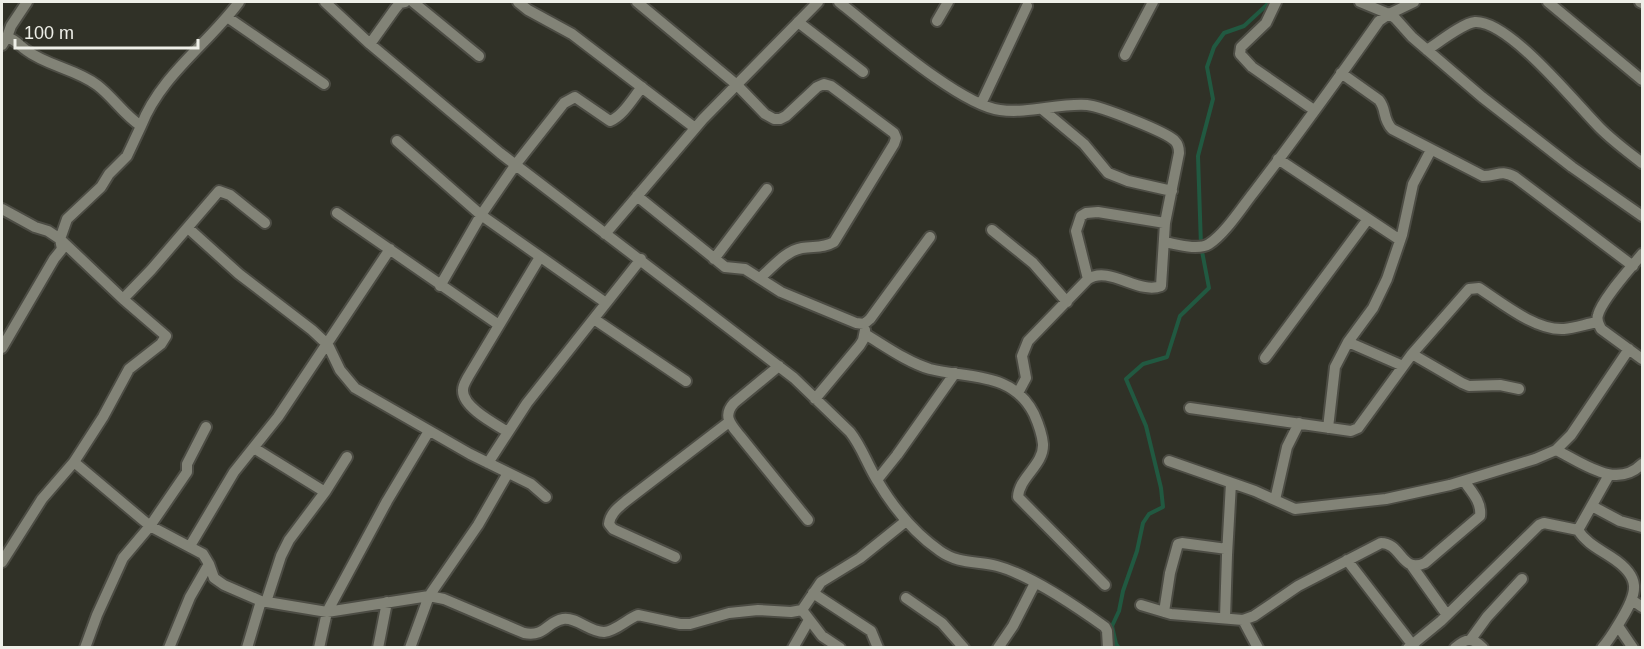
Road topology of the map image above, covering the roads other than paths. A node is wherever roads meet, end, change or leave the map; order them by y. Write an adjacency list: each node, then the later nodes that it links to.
1 (27, 2): 21 (street)
2 (239, 2): 18 (street)
3 (325, 2): 22 (street)
4 (405, 2): 22 (street)
5 (413, 2): 25 (street)
6 (518, 2): 31 (street)
7 (637, 2): 30 (street)
8 (818, 2): 20 (street)
9 (839, 2): 32 (street)
10 (948, 2): 19 (street)
11 (1153, 2): 24 (street)
12 (1276, 2): 34 (street)
13 (1360, 2): 17 (street)
14 (1414, 2): 17 (street)
15 (1548, 2): 28 (street)
16 (1027, 6): 32 (street)
17 (1389, 14): 23 (street); 27 (street)
18 (227, 17): 29 (street); 35 (street)
19 (937, 21)
20 (798, 22): 26 (street); 30 (street)
21 (4, 41): 35 (street)
22 (370, 44): 41 (street)
23 (1427, 50): 40 (street); 48 (street)
24 (1125, 55)
25 (480, 56)
26 (863, 72)
27 (1341, 74): 34 (street); 38 (street)
28 (1642, 80)
29 (324, 84)
30 (737, 85): 36 (street); 65 (street)
31 (642, 87): 36 (street); 41 (street)
32 (981, 104): 33 (street)
33 (1041, 109): 43 (street); 43 (street)
34 (1314, 110): 39 (street)
35 (141, 126): 56 (street)
36 (695, 128): 44 (street)
37 (398, 141): 47 (street)
38 (1431, 150): 57 (street); 64 (street)
39 (1278, 159): 49 (street); 58 (street)
40 (1642, 163)
41 (516, 164): 47 (street); 54 (street)
42 (767, 189): 62 (street)
43 (1172, 191): 51 (street)
44 (637, 196): 54 (street); 62 (street)
45 (2, 209): 56 (street)
46 (337, 213): 59 (street)
47 (481, 215): 61 (street); 67 (street)
48 (1642, 216)
49 (1368, 219): 57 (street); 80 (street)
50 (265, 223): 52 (street)
51 (1165, 223): 58 (street); 66 (street)
52 (188, 228): 68 (street); 76 (street)
53 (992, 230): 69 (street)
54 (604, 234): 63 (street)
55 (930, 237): 74 (street)
56 (60, 239): 68 (street); 77 (street)
57 (1400, 240): 75 (street)
58 (1164, 242): 66 (street)
59 (390, 249): 67 (street); 76 (street)
60 (1642, 254): 64 (street)
61 (540, 257): 70 (street); 73 (street)
62 (714, 259): 65 (street)
63 (641, 260): 70 (street); 82 (street)
64 (1632, 266): 72 (street)
65 (760, 279): 74 (street)
66 (1088, 279): 69 (street)
67 (440, 286): 73 (street)
68 (123, 299): 100 (street)
69 (1068, 302): 87 (street)
70 (606, 303): 71 (street)
71 (594, 318): 85 (street); 95 (street)
72 (1597, 322): 78 (street); 79 (street)
73 (499, 325): 95 (street)
74 (865, 329): 84 (street); 88 (street)
75 (1348, 342): 83 (street); 93 (street)
76 (328, 345): 94 (street); 96 (street)
77 (2, 348)
78 (1629, 349): 81 (street); 97 (street)
79 (1412, 354): 83 (street); 86 (street)
80 (1265, 358)
81 (1642, 359)
82 (779, 366): 88 (street); 90 (street)
83 (1403, 366): 93 (street)
84 (955, 373): 87 (street); 105 (street)
85 (686, 381)
86 (1519, 389)
87 (1018, 393): 126 (street)
88 (815, 399): 105 (street)
89 (1190, 408): 91 (street)
90 (729, 422): 112 (street); 119 (street)
91 (1299, 423): 93 (street); 110 (street)
92 (206, 427): 114 (street)
93 (1328, 428)
94 (429, 431): 101 (street); 136 (street)
95 (508, 432): 101 (street)
96 (254, 448): 108 (street); 117 (street)
97 (1556, 450): 104 (street); 106 (street)
98 (347, 457): 108 (street)
99 (1169, 460): 107 (street)
100 (74, 462): 114 (street); 121 (street)
101 (488, 463): 103 (street)
102 (1642, 464): 104 (street)
103 (508, 473): 109 (street); 128 (street)
104 (1609, 476): 111 (street)
105 (877, 480): 113 (street)
106 (1464, 481): 110 (street); 123 (street)
107 (1232, 483): 110 (street); 118 (street)
108 (325, 492): 131 (street)
109 (546, 497)
110 (1275, 500)
111 (1592, 506): 115 (street); 116 (street)
112 (808, 520)
113 (906, 521): 125 (street); 127 (street)
114 (150, 526): 117 (street); 145 (street)
115 (1642, 527)
116 (1578, 530): 130 (street); 138 (street)
117 (190, 546): 122 (street)
118 (1227, 549): 137 (street); 139 (street)
119 (675, 557)
120 (1347, 560): 123 (street); 141 (street); 144 (street)
121 (2, 562)
122 (209, 564): 131 (street); 146 (street)
123 (1412, 566): 138 (street)
124 (1522, 579): 143 (street)
125 (1035, 583): 155 (street); 156 (street)
126 (1105, 585)
127 (813, 592): 135 (street); 153 (street)
128 (429, 596): 132 (street); 135 (street); 150 (street)
129 (906, 598): 154 (street)
130 (1632, 600): 134 (street); 142 (street)
131 (264, 601): 136 (street); 147 (street)
132 (387, 602): 136 (street); 149 (street)
133 (1141, 605): 137 (street)
134 (1642, 607)
135 (802, 610): 140 (street)
136 (327, 612): 148 (street)
137 (1164, 612): 139 (street)
138 (1447, 615): 144 (street)
139 (1225, 618): 141 (street)
140 (808, 620): 151 (street); 152 (street)
141 (1243, 620): 157 (street)
142 (1618, 626): 160 (street); 161 (street)
143 (1472, 639): 158 (street); 159 (street)
144 (1411, 646)
145 (85, 648)
146 (169, 648)
147 (247, 648)
148 (319, 648)
149 (378, 648)
150 (410, 648)
151 (793, 648)
152 (840, 648)
153 (878, 648)
154 (964, 648)
155 (998, 648)
156 (1108, 648)
157 (1258, 648)
158 (1455, 648)
159 (1483, 648)
160 (1602, 648)
161 (1633, 648)

